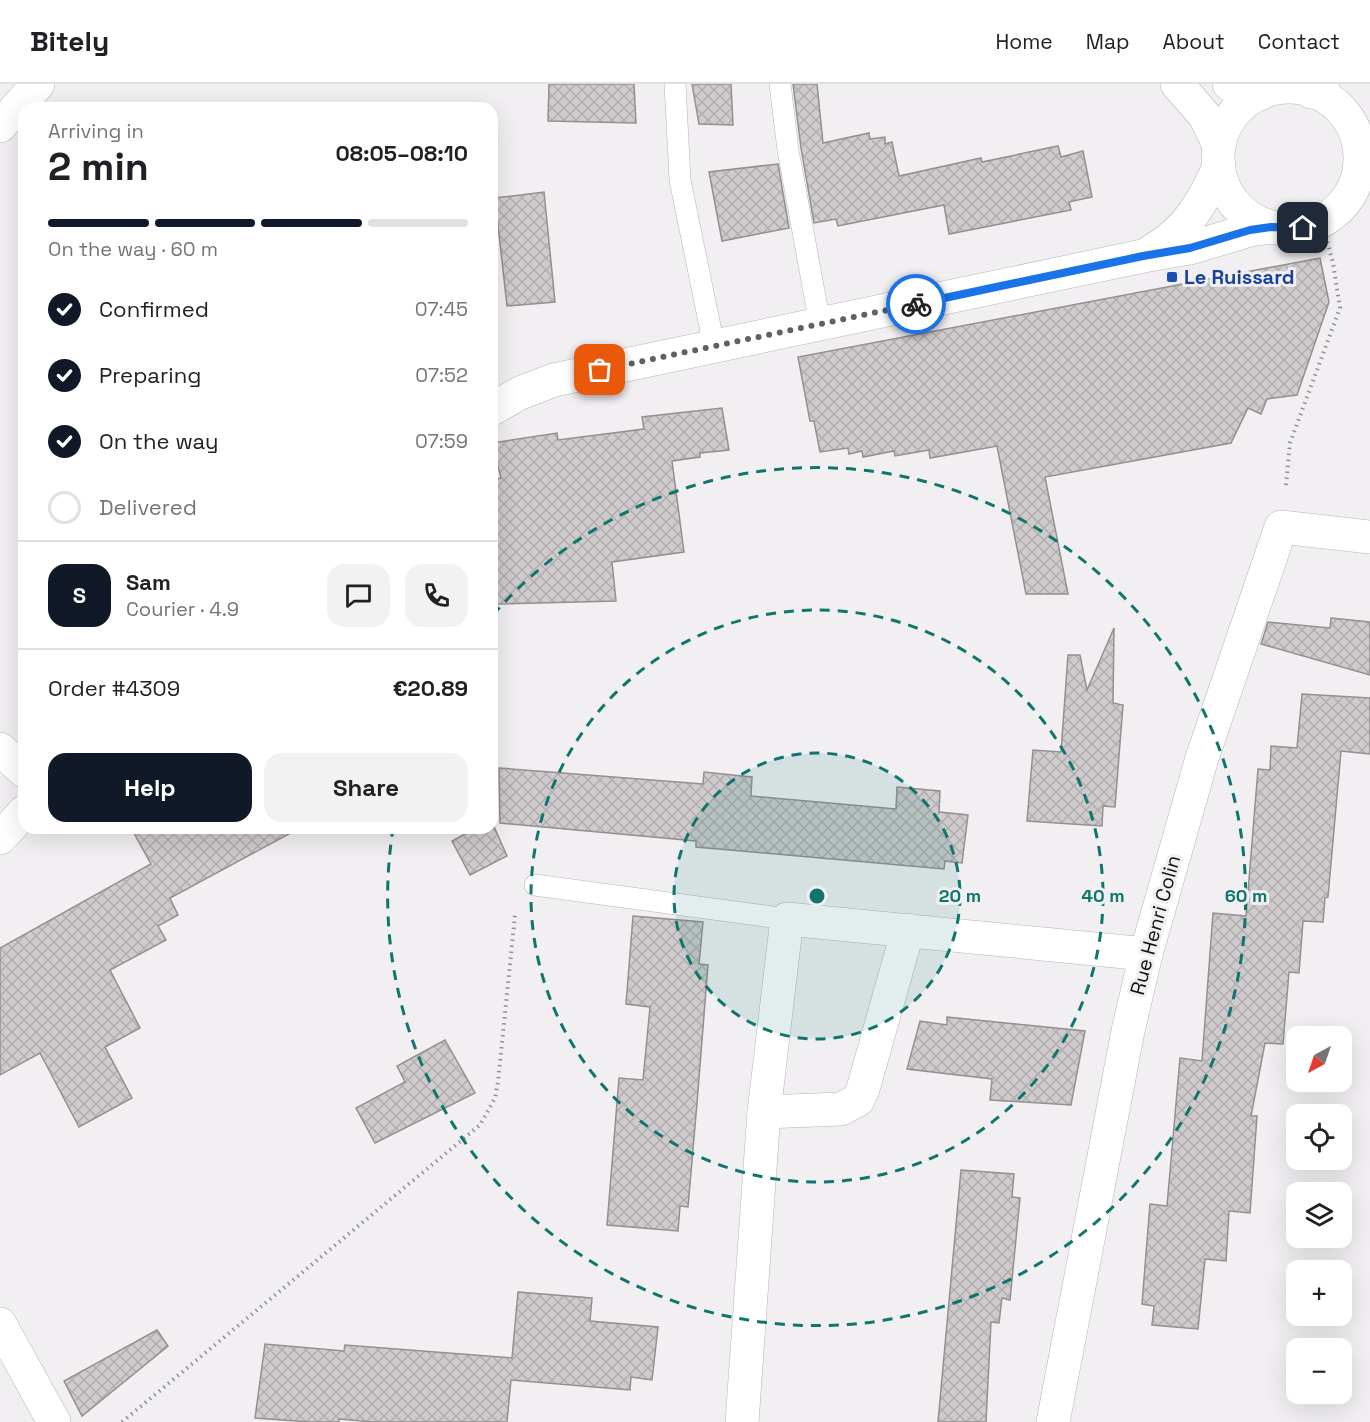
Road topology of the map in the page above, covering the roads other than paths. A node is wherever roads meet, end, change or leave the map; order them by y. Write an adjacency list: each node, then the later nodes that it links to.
1 (38, 84): 8 (street)
2 (675, 84): 16 (lane)
3 (780, 84): 15 (lane)
4 (1178, 84): 11 (street)
5 (1229, 84): 7 (street)
6 (1317, 88): 7 (street); 12 (street)
7 (1260, 94): 11 (street)
8 (22, 102)
9 (18, 106): 10 (street)
10 (0, 126)
11 (1219, 156): 13 (street); 14 (street)
12 (1361, 196): 13 (street)
13 (1271, 227): 14 (street)
14 (1143, 256): 15 (street)
15 (820, 324): 16 (street)
16 (714, 346): 17 (street)
17 (498, 406)
18 (1370, 537): 26 (street, Rue Henri Colin)
19 (0, 749): 20 (street)
20 (18, 766)
21 (18, 818): 22 (street)
22 (0, 838)
23 (535, 885): 24 (lane)
24 (787, 919): 25 (street); 27 (street)
25 (908, 930): 26 (street); 27 (street)
26 (1146, 954): 31 (street, Rue Henri Colin)
27 (764, 1112): 30 (street)
28 (0, 1324): 29 (street)
29 (54, 1422)
30 (742, 1422)
31 (1053, 1422)

